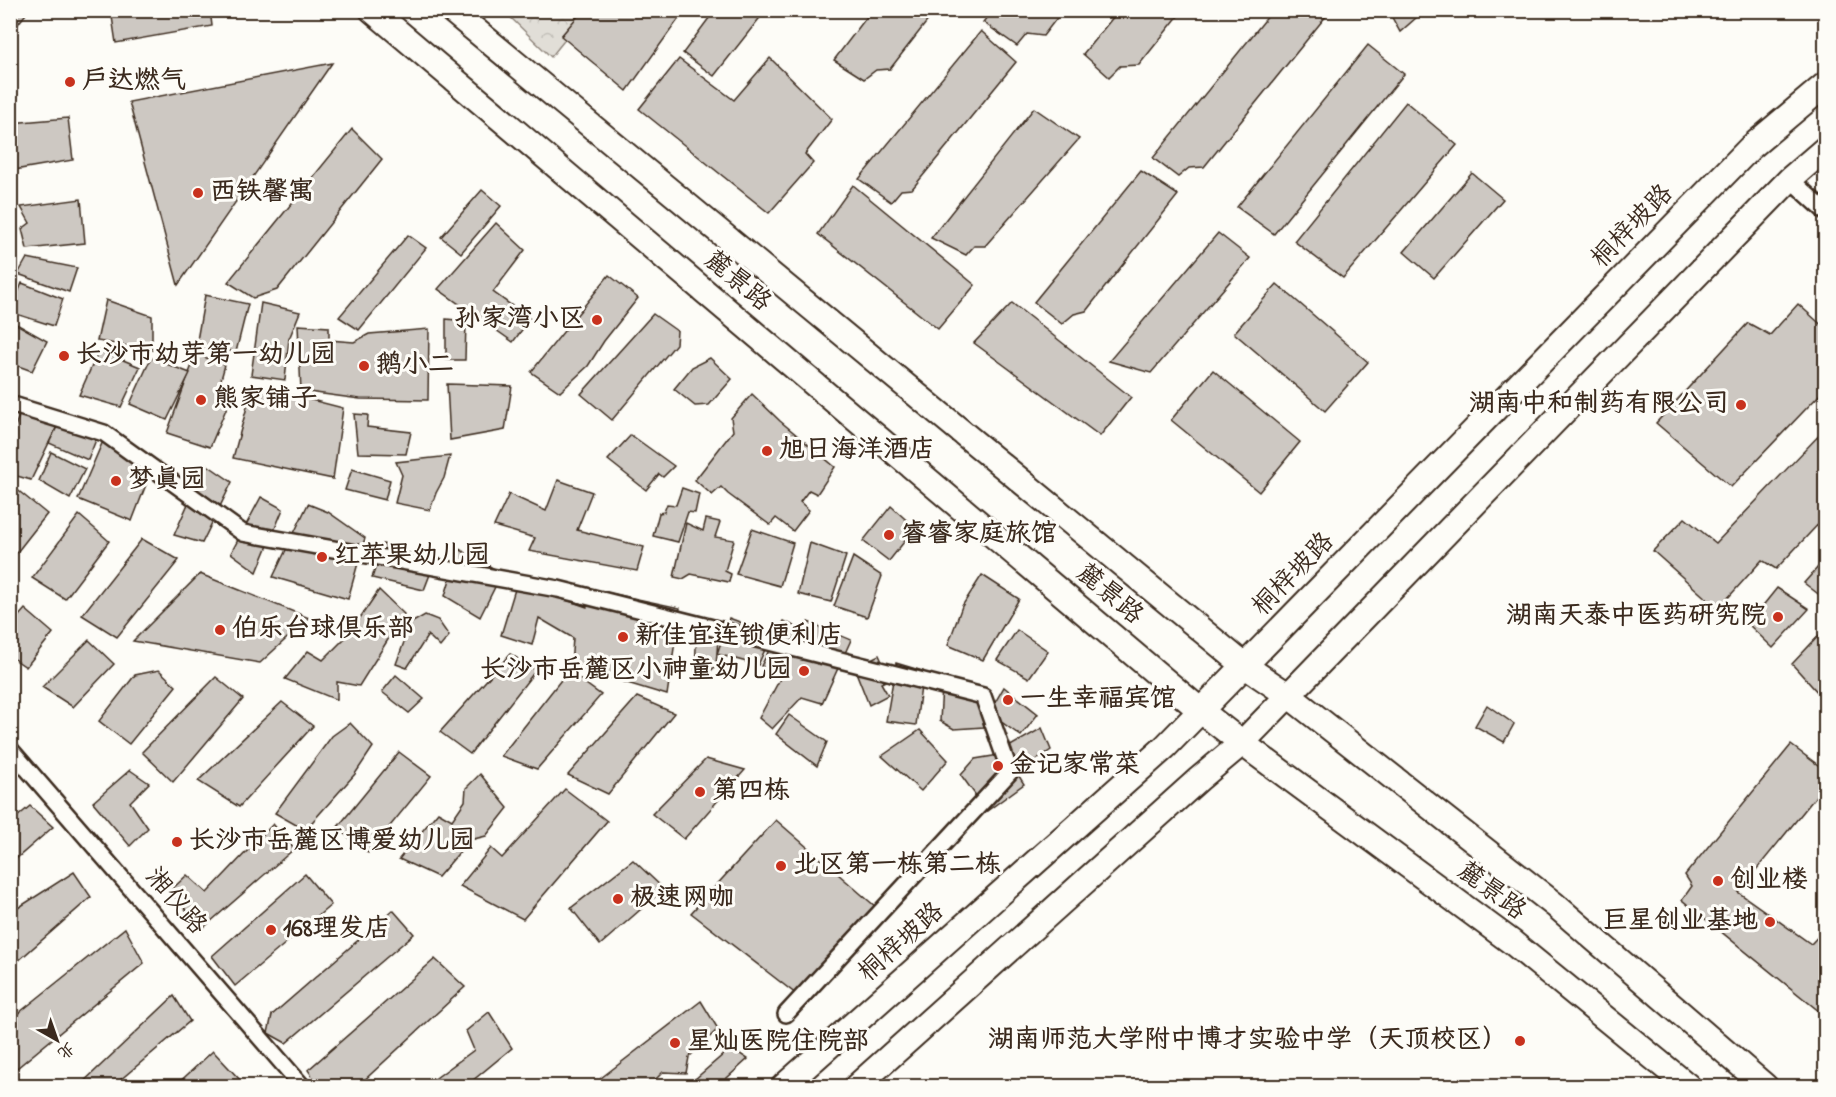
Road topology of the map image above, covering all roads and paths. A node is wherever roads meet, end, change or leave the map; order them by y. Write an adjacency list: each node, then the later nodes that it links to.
1 (372, 10): 10 (main road, 麓景路)
2 (451, 10): 8 (main road, 麓景路)
3 (1826, 84): 8 (main road, 桐梓坡路)
4 (1826, 148): 5 (main road)
5 (1790, 179): 6 (street); 9 (main road)
6 (1826, 212)
7 (10, 404): 13 (street)
8 (1245, 666): 9 (main road, 麓景路); 10 (main road, 桐梓坡路)
9 (1288, 695): 11 (main road); 18 (main road, 麓景路)
10 (1201, 711): 11 (main road, 麓景路); 15 (main road, 桐梓坡路)
11 (1242, 743): 16 (main road); 17 (main road, 麓景路)
12 (10, 749): 14 (street, 湘仪路)
13 (786, 1014)
14 (302, 1086)
15 (784, 1086)
16 (857, 1086)
17 (1688, 1086)
18 (1765, 1086)

